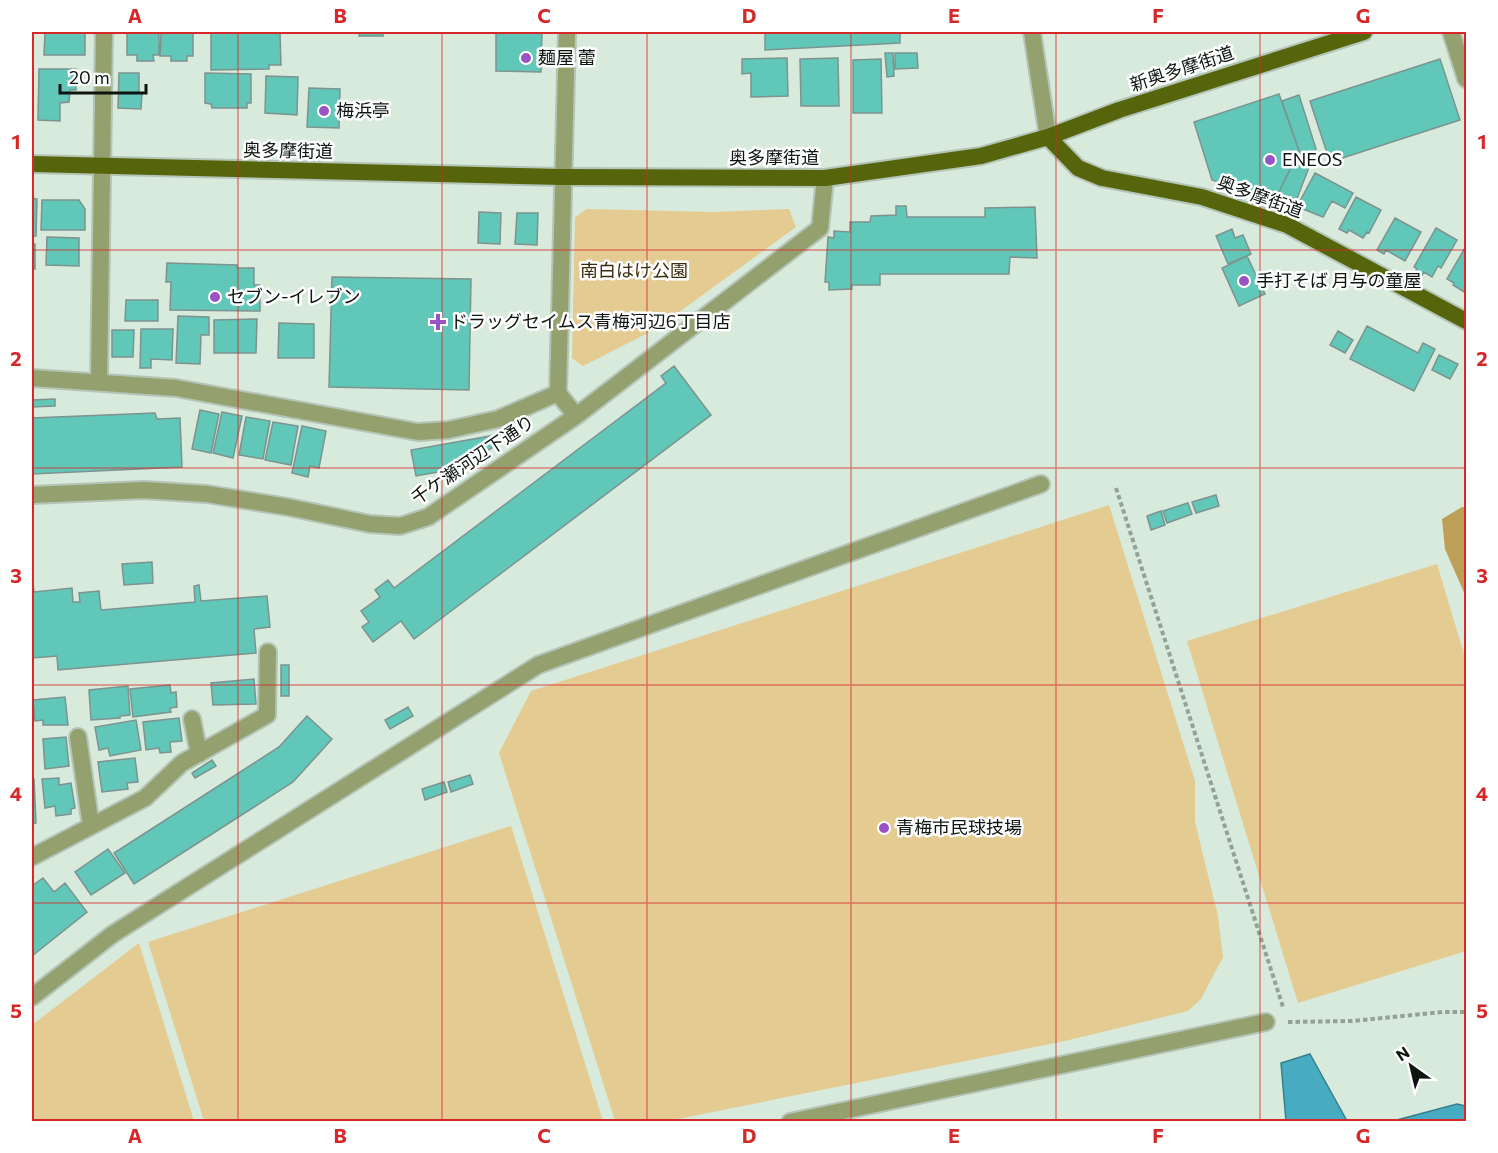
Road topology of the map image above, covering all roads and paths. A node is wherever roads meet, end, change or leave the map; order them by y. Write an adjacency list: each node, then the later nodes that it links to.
1 (104, 32): 9 (street)
2 (567, 32): 10 (street)
3 (1032, 32): 7 (street)
4 (1364, 32): 7 (main road, 新奥多摩街道)
5 (1451, 32): 6 (street)
6 (1467, 79)
7 (1048, 137): 11 (main road, 奥多摩街道); 12 (main road, 奥多摩街道)
8 (32, 164): 9 (main road, 奥多摩街道)
9 (101, 165): 10 (main road, 奥多摩街道); 14 (street)
10 (562, 177): 11 (main road, 奥多摩街道); 15 (street)
11 (825, 178): 16 (street, 千ケ瀬河辺下通り)
12 (1467, 321)
13 (32, 378): 14 (street)
14 (99, 381): 15 (street)
15 (558, 393): 16 (street)
16 (576, 416): 19 (street, 千ケ瀬河辺下通り)
17 (1041, 484): 26 (street)
18 (1116, 488): 27 (path)
19 (32, 495)
20 (268, 652): 23 (street)
21 (192, 719): 23 (street)
22 (78, 737): 24 (street)
23 (199, 754): 24 (street)
24 (91, 826): 25 (street)
25 (32, 857)
26 (32, 997)
27 (1284, 1011)
28 (1467, 1012): 29 (path)
29 (1266, 1022): 30 (street)
30 (789, 1122)

